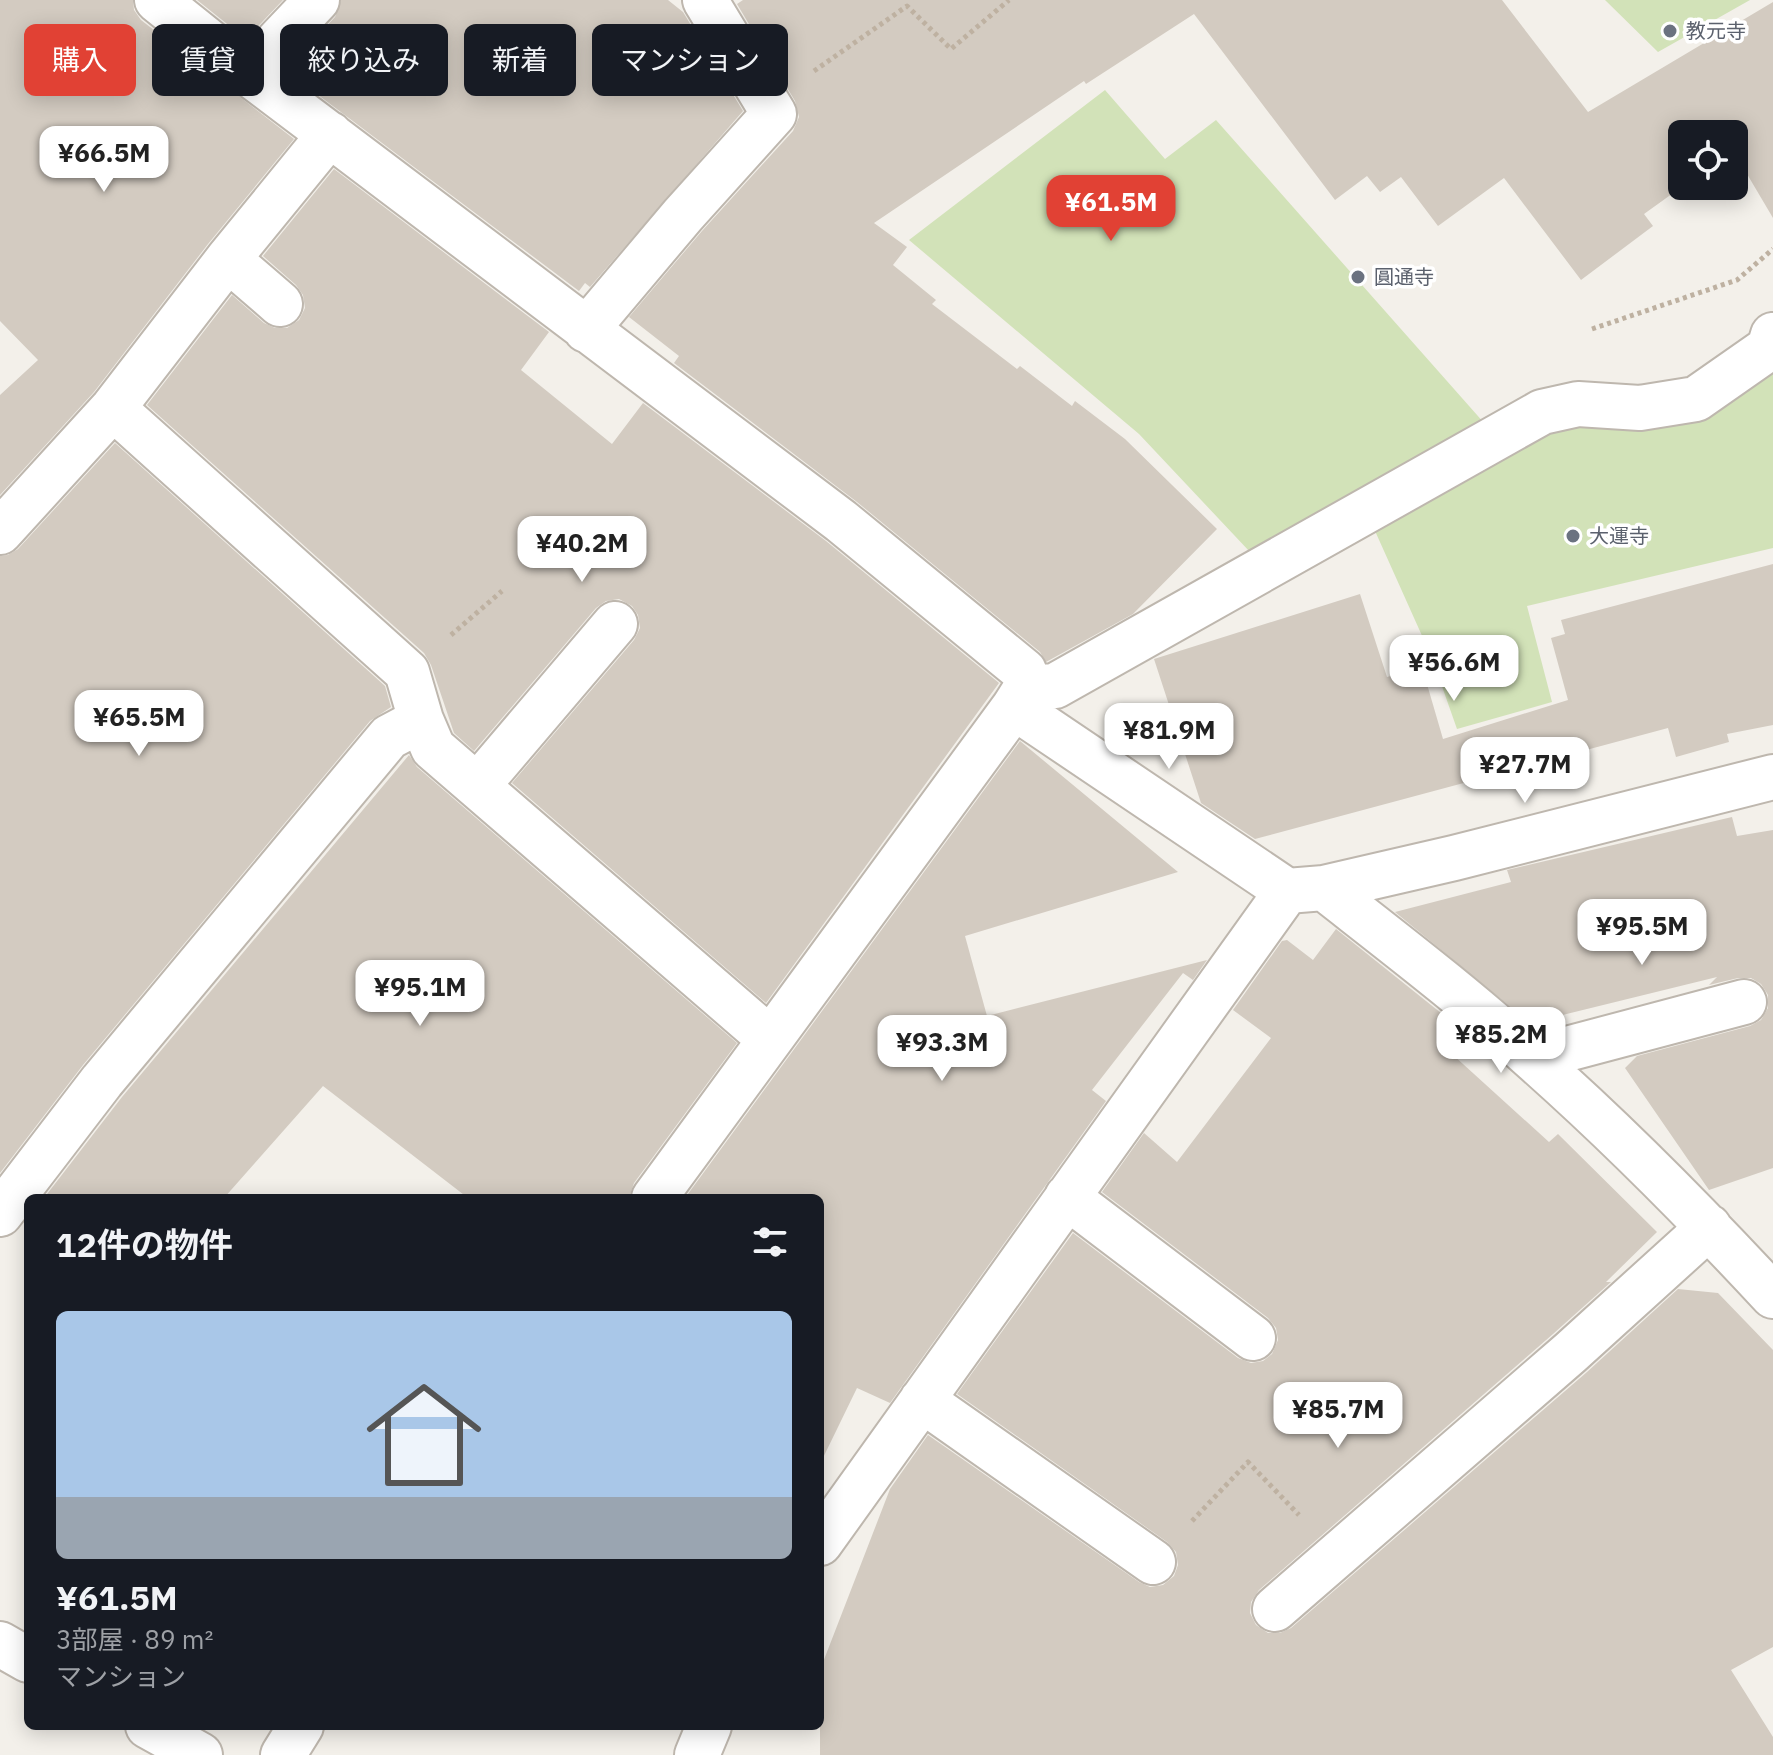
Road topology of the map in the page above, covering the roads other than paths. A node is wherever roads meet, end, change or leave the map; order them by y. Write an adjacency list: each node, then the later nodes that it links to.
1 (157, 0): 4 (street)
2 (317, 0): 5 (street)
3 (705, 0): 10 (street)
4 (187, 24)
5 (264, 56)
6 (264, 85): 7 (street)
7 (330, 134): 8 (street); 10 (street)
8 (228, 259): 9 (street); 12 (street)
9 (280, 304)
10 (586, 330): 15 (street)
11 (1773, 335): 15 (street)
12 (113, 408): 13 (street); 16 (street)
13 (0, 532)
14 (615, 624): 18 (street)
15 (1020, 697): 19 (street); 21 (street)
16 (421, 720): 18 (street); 25 (street)
17 (1773, 777): 19 (street)
18 (478, 785): 21 (street)
19 (1306, 890): 22 (street); 24 (street)
20 (1744, 1002): 22 (street)
21 (770, 1039): 23 (street)
22 (1533, 1058): 26 (street)
23 (657, 1194)
24 (1067, 1197): 28 (street); 29 (street)
25 (0, 1214)
26 (1709, 1227): 27 (street); 32 (street)
27 (1773, 1296)
28 (1253, 1338)
29 (922, 1400): 30 (street); 31 (street)
30 (824, 1537)
31 (1153, 1562)
32 (1275, 1609)
33 (0, 1644): 34 (street)
34 (24, 1658)
35 (155, 1730): 38 (street)
36 (299, 1730): 39 (street)
37 (707, 1730): 40 (street)
38 (200, 1755)
39 (283, 1755)
40 (697, 1755)

